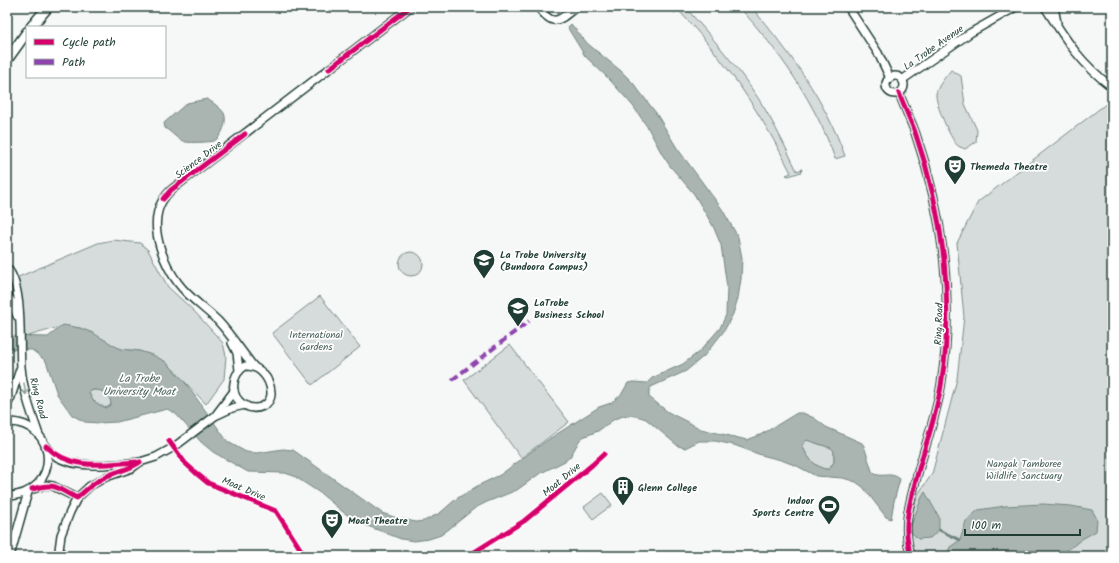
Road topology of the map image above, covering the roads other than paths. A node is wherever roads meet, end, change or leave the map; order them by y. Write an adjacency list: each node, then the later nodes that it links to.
1 (48, 7): 9 (main road)
2 (410, 7): 21 (street, Science Drive)
3 (538, 7): 4 (street)
4 (576, 7)
5 (848, 7): 13 (street)
6 (1016, 7): 14 (street, La Trobe Avenue)
7 (1045, 7): 10 (street)
8 (1054, 7): 10 (street)
9 (32, 26)
10 (1058, 27): 15 (street)
11 (26, 33): 12 (main road)
12 (7, 60)
13 (890, 78): 14 (street); 16 (street)
14 (902, 80): 16 (street)
15 (1112, 87)
16 (899, 93): 38 (street, Ring Road)
17 (7, 268): 18 (street, Ring Road)
18 (10, 277): 20 (street, Ring Road)
19 (7, 295): 20 (street, Ring Road)
20 (20, 328): 22 (street, Ring Road)
21 (227, 332): 23 (street, Science Drive); 24 (street, Science Drive)
22 (21, 367): 26 (street, Ring Road); 30 (street, Ring Road, one-way to 30)
23 (254, 367): 24 (street); 27 (street)
24 (239, 370): 25 (street)
25 (234, 391): 27 (street); 28 (street)
26 (7, 405)
27 (244, 405): 28 (street)
28 (215, 416): 32 (street)
29 (7, 422): 30 (street)
30 (39, 435): 31 (street)
31 (46, 446): 32 (street); 33 (street)
32 (140, 462): 35 (street)
33 (30, 491): 34 (street); 35 (street); 36 (street)
34 (7, 496)
35 (77, 498): 37 (street)
36 (10, 556)
37 (59, 556)
38 (911, 556)

